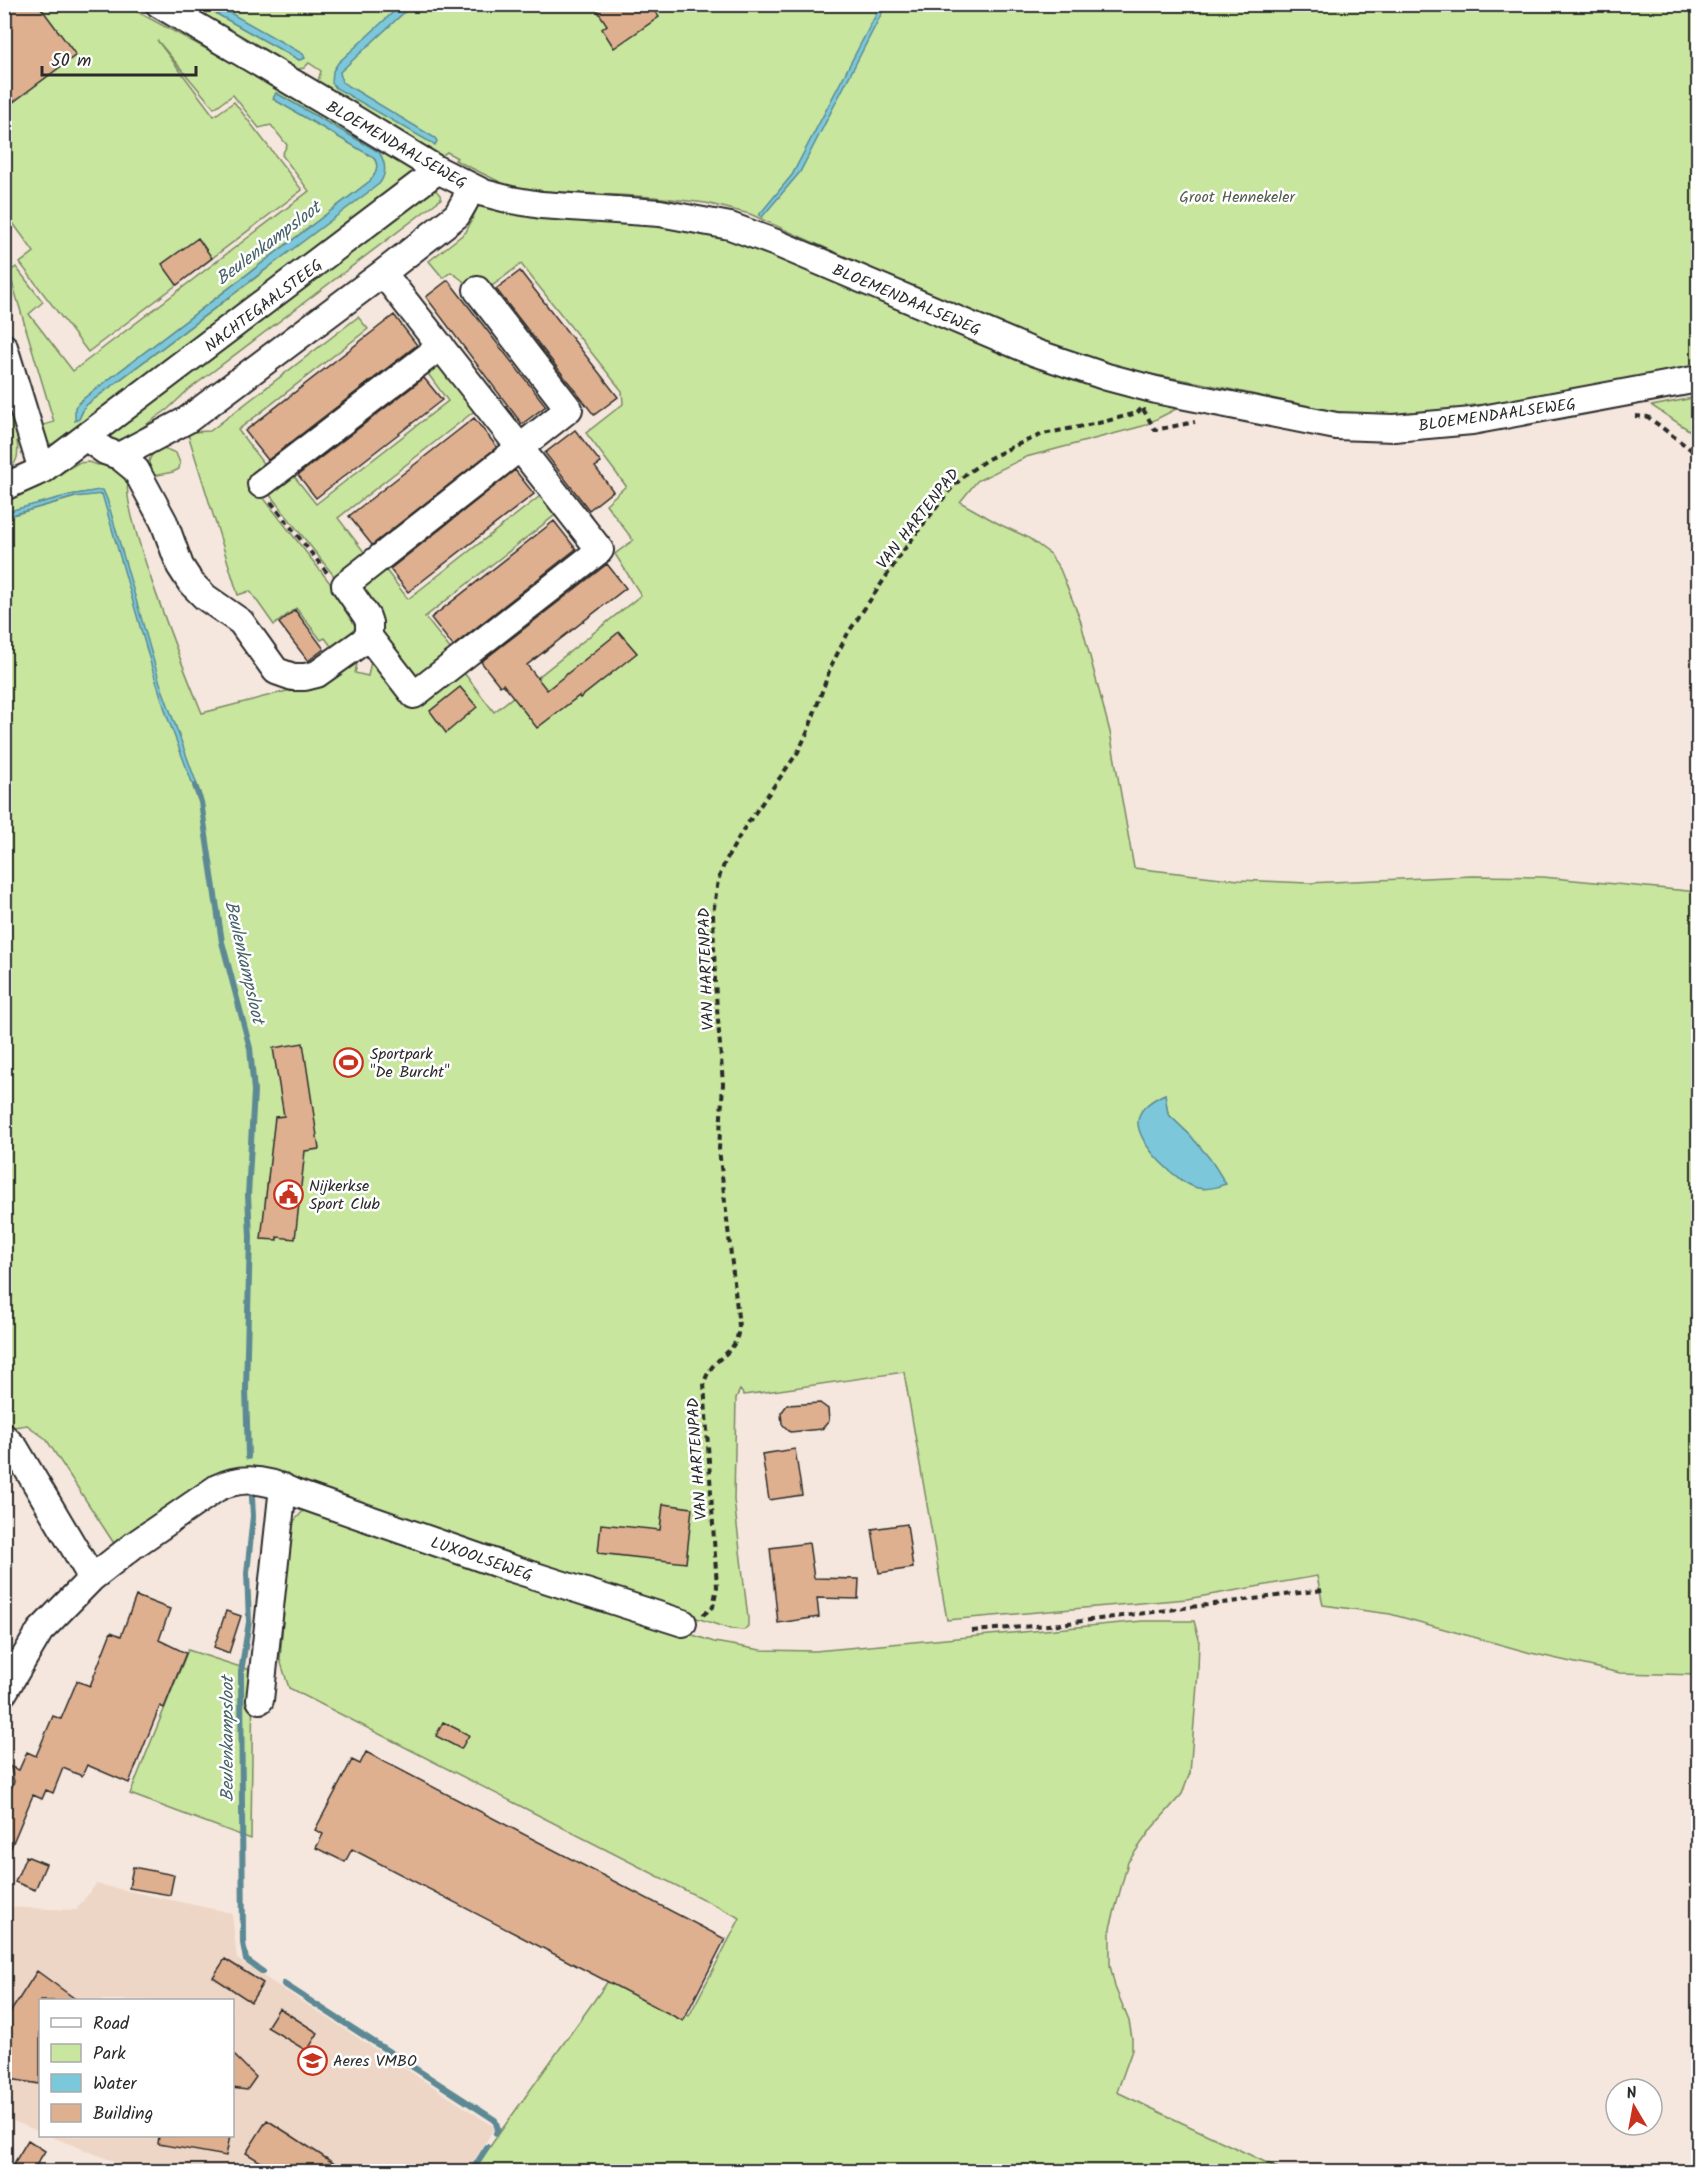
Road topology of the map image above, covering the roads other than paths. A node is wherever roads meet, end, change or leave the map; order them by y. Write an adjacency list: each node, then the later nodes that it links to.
1 (159, 4): 2 (street, BLOEMENDAALSEWEG)
2 (438, 170): 3 (street, BLOEMENDAALSEWEG); 9 (street, NACHTEGAALSTEEG)
3 (469, 187): 4 (street); 8 (street, BLOEMENDAALSEWEG)
4 (383, 273): 6 (street); 11 (street)
5 (477, 290): 10 (street)
6 (441, 346): 10 (street); 13 (street)
7 (4, 347): 12 (street)
8 (1698, 379)
9 (87, 438): 11 (street); 12 (street, NACHTEGAALSTEEG)
10 (520, 447): 15 (street); 15 (street)
11 (119, 456): 15 (street)
12 (42, 470): 14 (street, NACHTEGAALSTEEG)
13 (261, 484)
14 (4, 487)
15 (369, 637)
16 (4, 1437): 18 (street)
17 (283, 1487): 18 (street, LUXOOLSEWEG); 19 (street, LUXOOLSEWEG); 21 (street)
18 (92, 1578): 20 (street, LUXOOLSEWEG)
19 (683, 1623)
20 (4, 1692)
21 (260, 1700)

